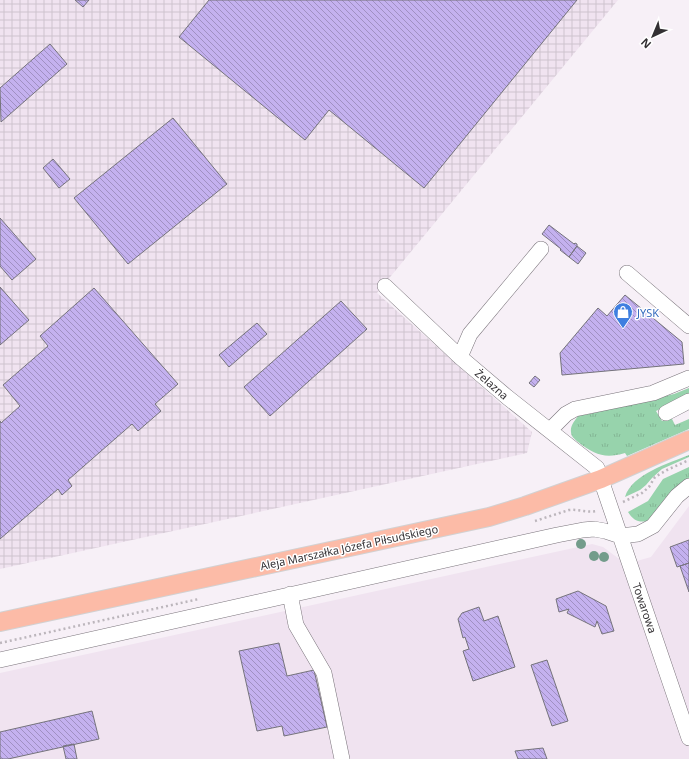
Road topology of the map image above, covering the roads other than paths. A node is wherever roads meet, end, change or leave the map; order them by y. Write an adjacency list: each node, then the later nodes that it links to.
1 (541, 249): 5 (street)
2 (627, 273): 4 (street)
3 (385, 286): 5 (street, Żelazna)
4 (689, 326)
5 (460, 357): 9 (street, Żelazna)
6 (689, 378): 9 (street)
7 (689, 401): 8 (street)
8 (666, 413)
9 (550, 430): 11 (street, Żelazna)
10 (689, 440): 11 (main road, Aleja Marszałka Józefa Piłsudskiego)
11 (601, 479): 13 (street, Towarowa); 15 (main road, Aleja Marszałka Józefa Piłsudskiego)
12 (689, 486): 13 (street)
13 (620, 536): 14 (street); 17 (street, Towarowa)
14 (290, 594): 16 (street); 18 (street)
15 (0, 622)
16 (0, 660)
17 (689, 738)
18 (342, 759)

